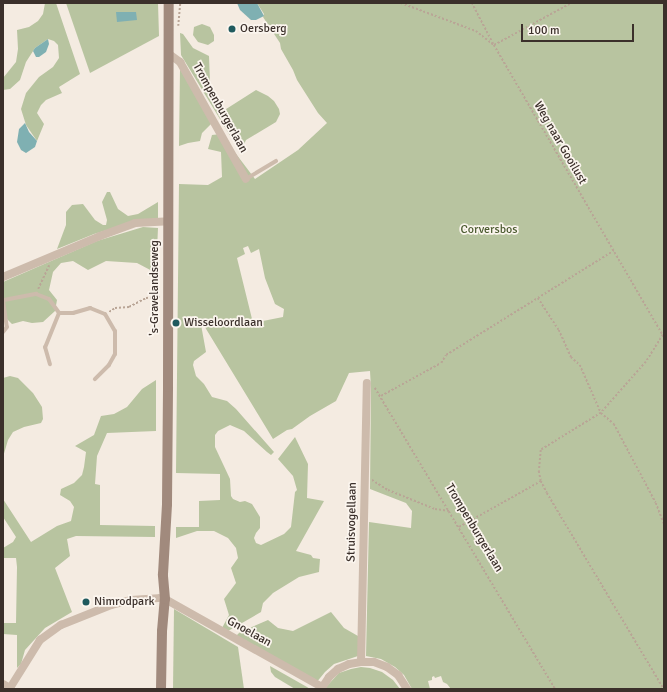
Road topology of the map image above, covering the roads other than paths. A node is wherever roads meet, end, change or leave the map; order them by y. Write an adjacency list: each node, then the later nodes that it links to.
1 (169, 3): 2 (street, 's-Gravelandseweg)
2 (168, 54): 4 (street, Trompenburgerlaan); 5 (street, 's-Gravelandseweg)
3 (276, 161): 4 (lane)
4 (246, 179)
5 (169, 221): 6 (street); 13 (street, 's-Gravelandseweg)
6 (3, 277)
7 (4, 300): 8 (lane); 9 (lane)
8 (59, 313): 10 (lane); 11 (lane)
9 (3, 332)
10 (50, 364)
11 (95, 379)
12 (367, 383): 14 (street, Struisvogellaan)
13 (162, 599): 15 (street); 16 (street, Gnoelaan); 17 (street, 's-Gravelandseweg)
14 (361, 662): 16 (street); 18 (street)
15 (8, 687)
16 (321, 688)
17 (162, 689)
18 (407, 689)

